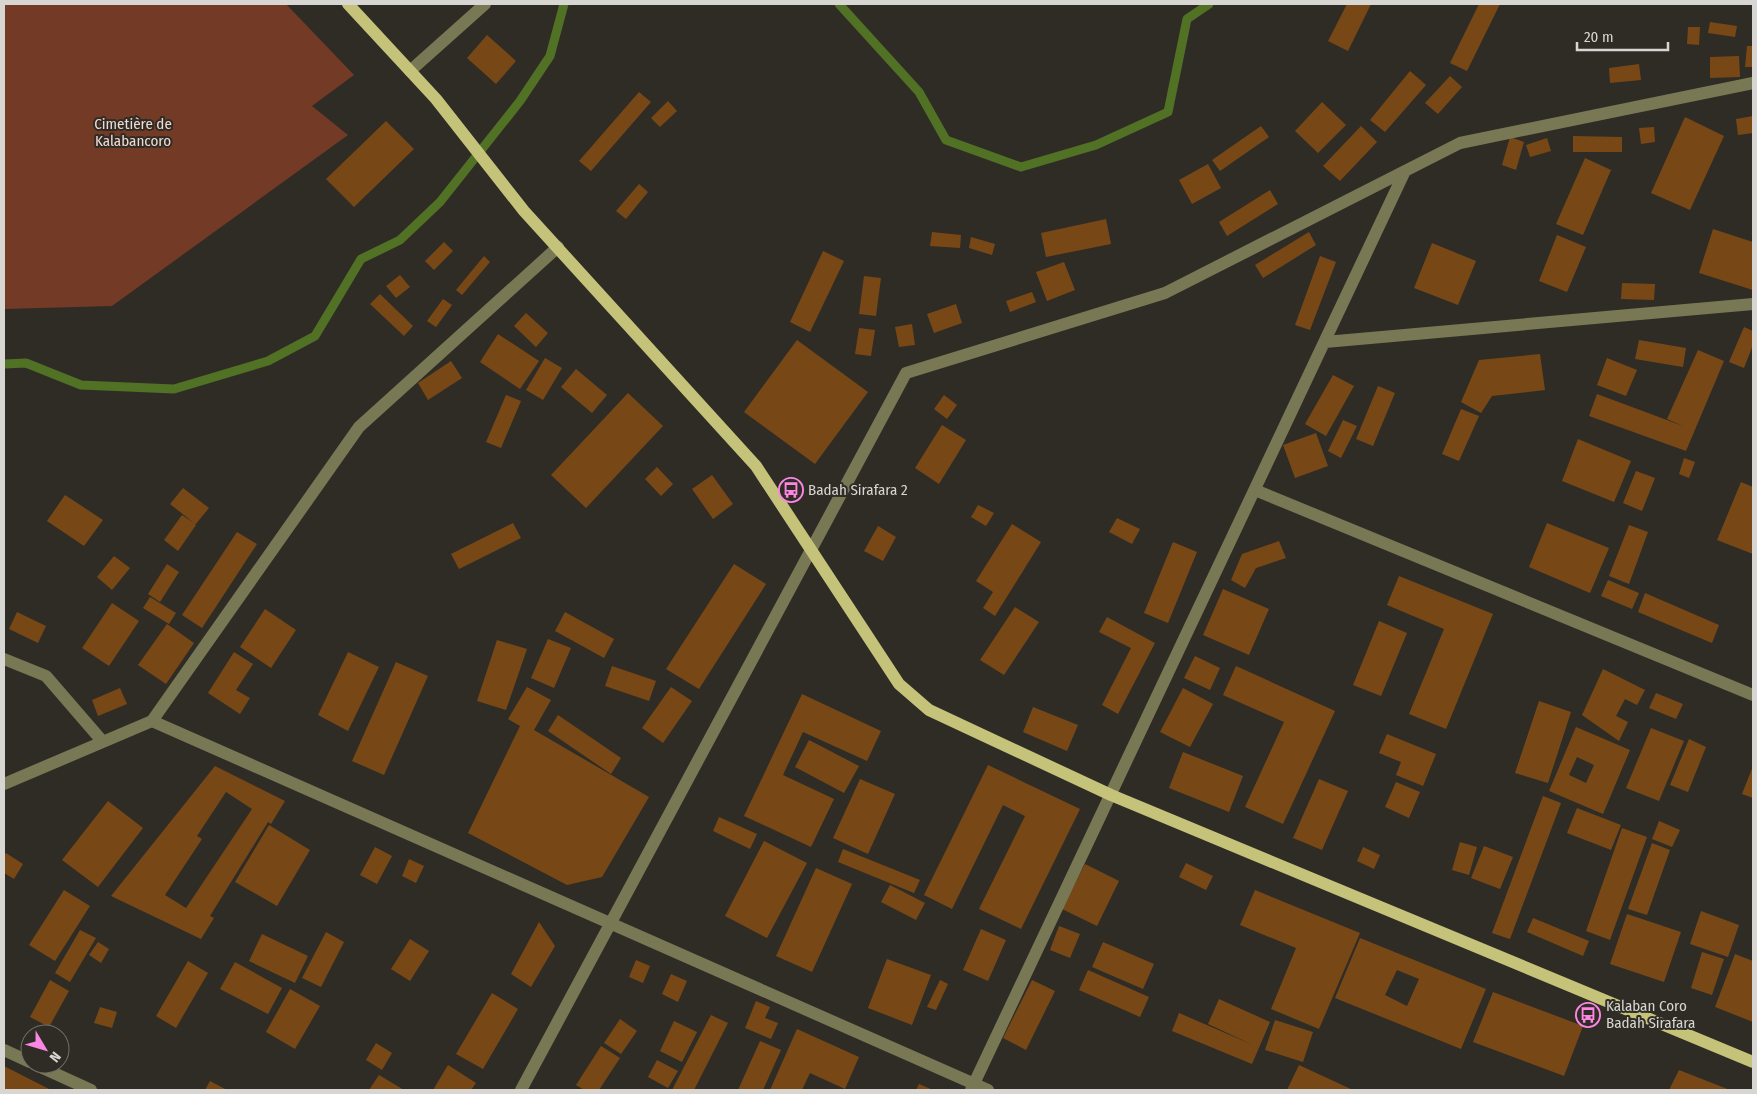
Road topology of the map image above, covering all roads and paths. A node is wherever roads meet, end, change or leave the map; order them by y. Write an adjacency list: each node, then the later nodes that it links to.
1 (348, 4): 3 (main road)
2 (485, 4): 3 (street)
3 (410, 71): 6 (main road)
4 (1753, 83): 5 (street)
5 (1405, 171): 8 (street); 10 (street)
6 (558, 247): 10 (main road); 13 (street)
7 (1753, 304): 8 (street)
8 (1325, 342): 9 (street)
9 (1255, 490): 12 (street); 16 (street)
10 (811, 549): 16 (main road); 17 (street)
11 (4, 659): 14 (street)
12 (1753, 695)
13 (152, 721): 14 (street); 17 (street)
14 (103, 742): 15 (street)
15 (4, 784)
16 (1111, 795): 20 (main road); 22 (street)
17 (610, 923): 22 (street); 24 (street)
18 (4, 1050): 19 (street)
19 (20, 1057)
20 (1753, 1062)
21 (56, 1074): 23 (street)
22 (973, 1087): 25 (street)
23 (91, 1090)
24 (521, 1090)
25 (988, 1090)

